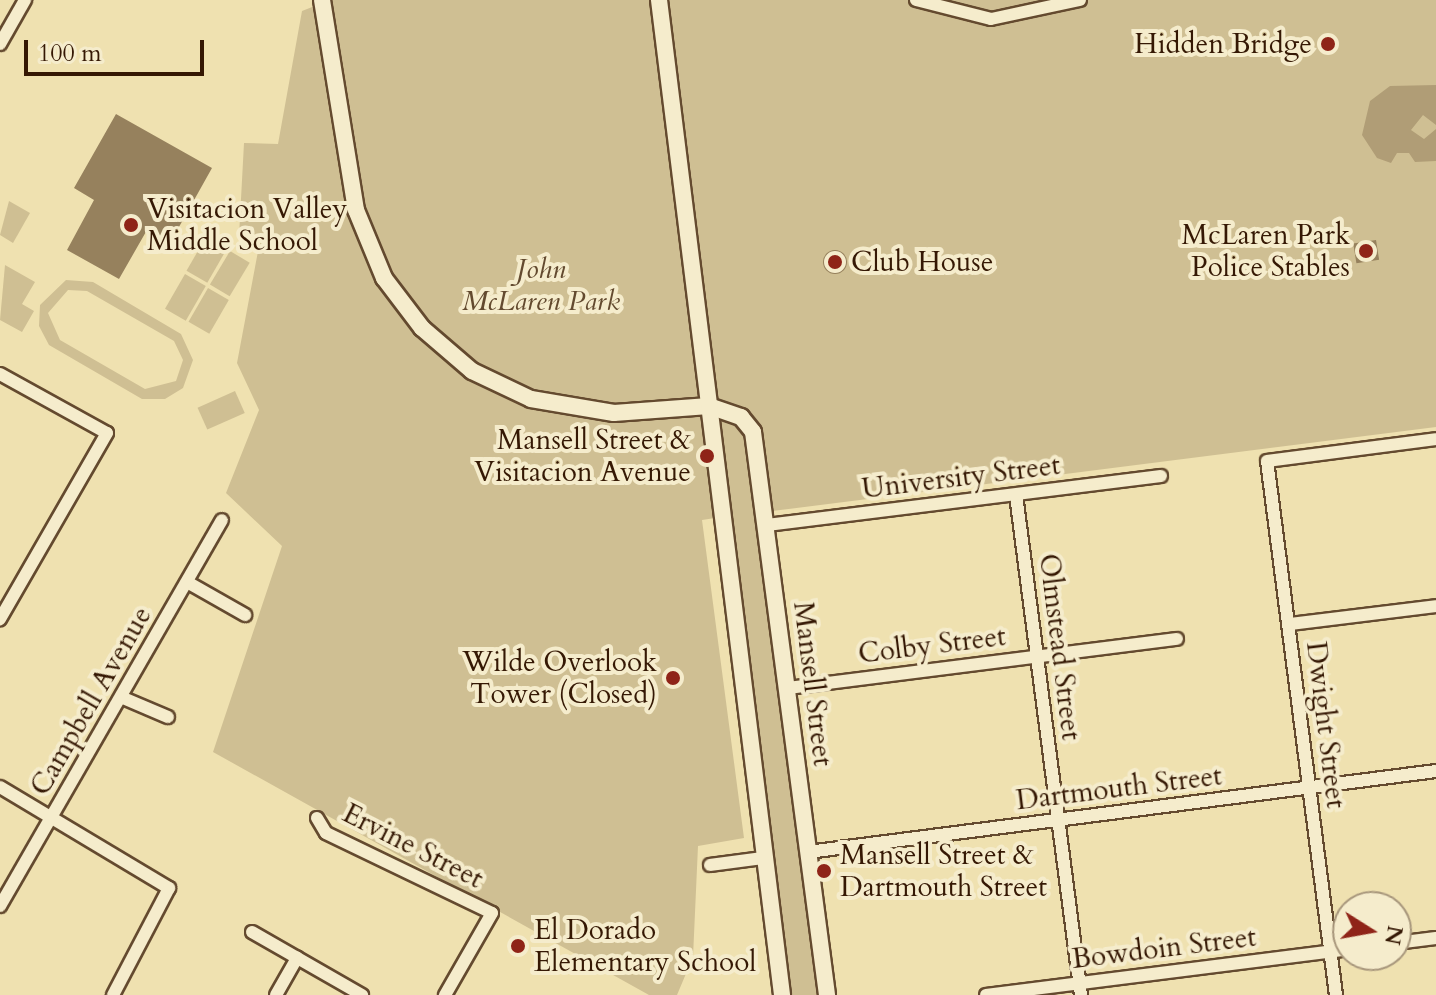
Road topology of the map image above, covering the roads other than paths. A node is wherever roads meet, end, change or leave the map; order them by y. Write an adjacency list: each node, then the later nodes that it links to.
1 (25, 0): 6 (street)
2 (322, 0): 8 (street)
3 (659, 0): 8 (street)
4 (916, 0): 5 (street)
5 (1080, 0)
6 (0, 44)
7 (0, 374): 17 (street)
8 (709, 406): 13 (street, Mansell Street); 31 (street)
9 (1436, 439): 18 (street, Dwight Street)
10 (1161, 476): 11 (street, University Street)
11 (1016, 495): 13 (street, University Street); 20 (street, Olmstead Street)
12 (222, 520): 14 (street, Campbell Avenue)
13 (767, 525): 21 (street, Mansell Street)
14 (187, 582): 16 (street); 22 (street, Campbell Avenue)
15 (1436, 606): 18 (street)
16 (245, 615)
17 (0, 619)
18 (1290, 624): 26 (street, Dwight Street)
19 (1177, 639): 20 (street, Colby Street)
20 (1037, 656): 21 (street, Colby Street); 29 (street, Olmstead Street)
21 (788, 688): 30 (street, Mansell Street)
22 (121, 697): 23 (street); 27 (street, Campbell Avenue)
23 (168, 717)
24 (1436, 771): 26 (street, Dartmouth Street)
25 (0, 787): 27 (street)
26 (1310, 787): 29 (street, Dartmouth Street); 37 (street, Dwight Street)
27 (52, 817): 33 (street, Campbell Avenue); 40 (street)
28 (317, 818): 43 (street, Ervine Street)
29 (1058, 820): 30 (street, Dartmouth Street); 39 (street, Olmstead Street)
30 (808, 852): 45 (street, Mansell Street)
31 (763, 858): 32 (street); 44 (street)
32 (710, 865)
33 (0, 906)
34 (252, 932): 38 (street)
35 (1436, 938): 36 (street)
36 (1412, 941)
37 (1330, 951): 39 (street, Bowdoin Street); 47 (street, Dwight Street)
38 (297, 958): 41 (street); 42 (street)
39 (1080, 989): 46 (street, Bowdoin Street)
40 (113, 995)
41 (276, 995)
42 (362, 995)
43 (445, 995)
44 (782, 995)
45 (827, 995)
46 (986, 995)
47 (1336, 995)

